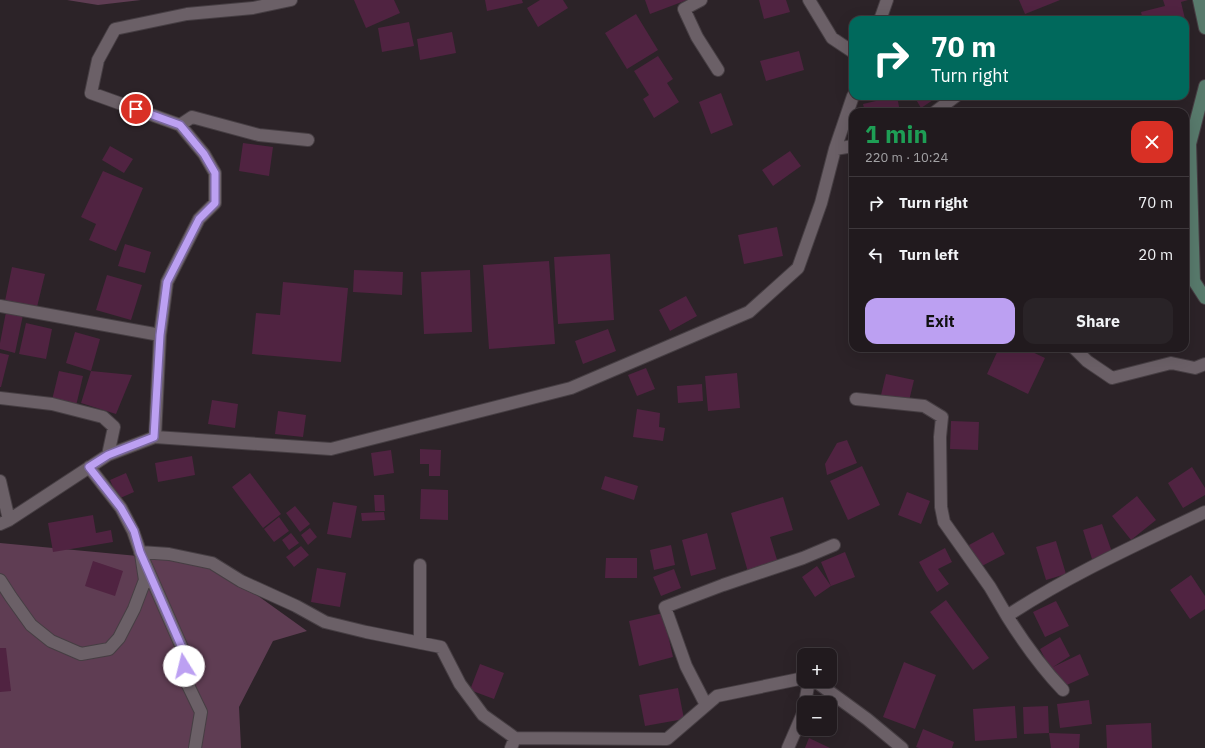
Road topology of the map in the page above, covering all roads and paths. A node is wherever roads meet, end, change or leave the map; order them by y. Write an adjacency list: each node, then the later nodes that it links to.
1 (290, 0): 14 (street)
2 (701, 0): 9 (street)
3 (809, 0): 8 (street)
4 (887, 0): 6 (street)
5 (1199, 0): 7 (street)
6 (881, 16)
7 (1205, 28)
8 (849, 49)
9 (718, 70)
10 (1205, 86): 18 (street)
11 (852, 100): 17 (street)
12 (951, 100): 13 (street)
13 (940, 108)
14 (180, 125): 15 (street); 20 (street)
15 (308, 140)
16 (849, 146): 17 (street)
17 (834, 148): 25 (street)
18 (1205, 298)
19 (0, 306): 20 (street)
20 (160, 335): 25 (street)
21 (1078, 352): 22 (street)
22 (1205, 364)
23 (0, 398): 26 (street)
24 (856, 399): 35 (street)
25 (154, 437): 26 (street)
26 (108, 455): 27 (street)
27 (89, 467): 30 (street); 32 (street)
28 (0, 481): 30 (street)
29 (1205, 512): 35 (street)
30 (4, 522)
31 (834, 544): 40 (street)
32 (140, 552): 34 (street); 36 (street); 43 (street)
33 (420, 565): 36 (street)
34 (0, 580)
35 (1008, 616): 39 (street)
36 (420, 643): 42 (street)
37 (797, 679): 40 (street)
38 (825, 688): 45 (street)
39 (1063, 690)
40 (706, 705): 42 (street)
41 (797, 727): 44 (street)
42 (513, 743)
43 (195, 748)
44 (788, 748)
45 (902, 748)

